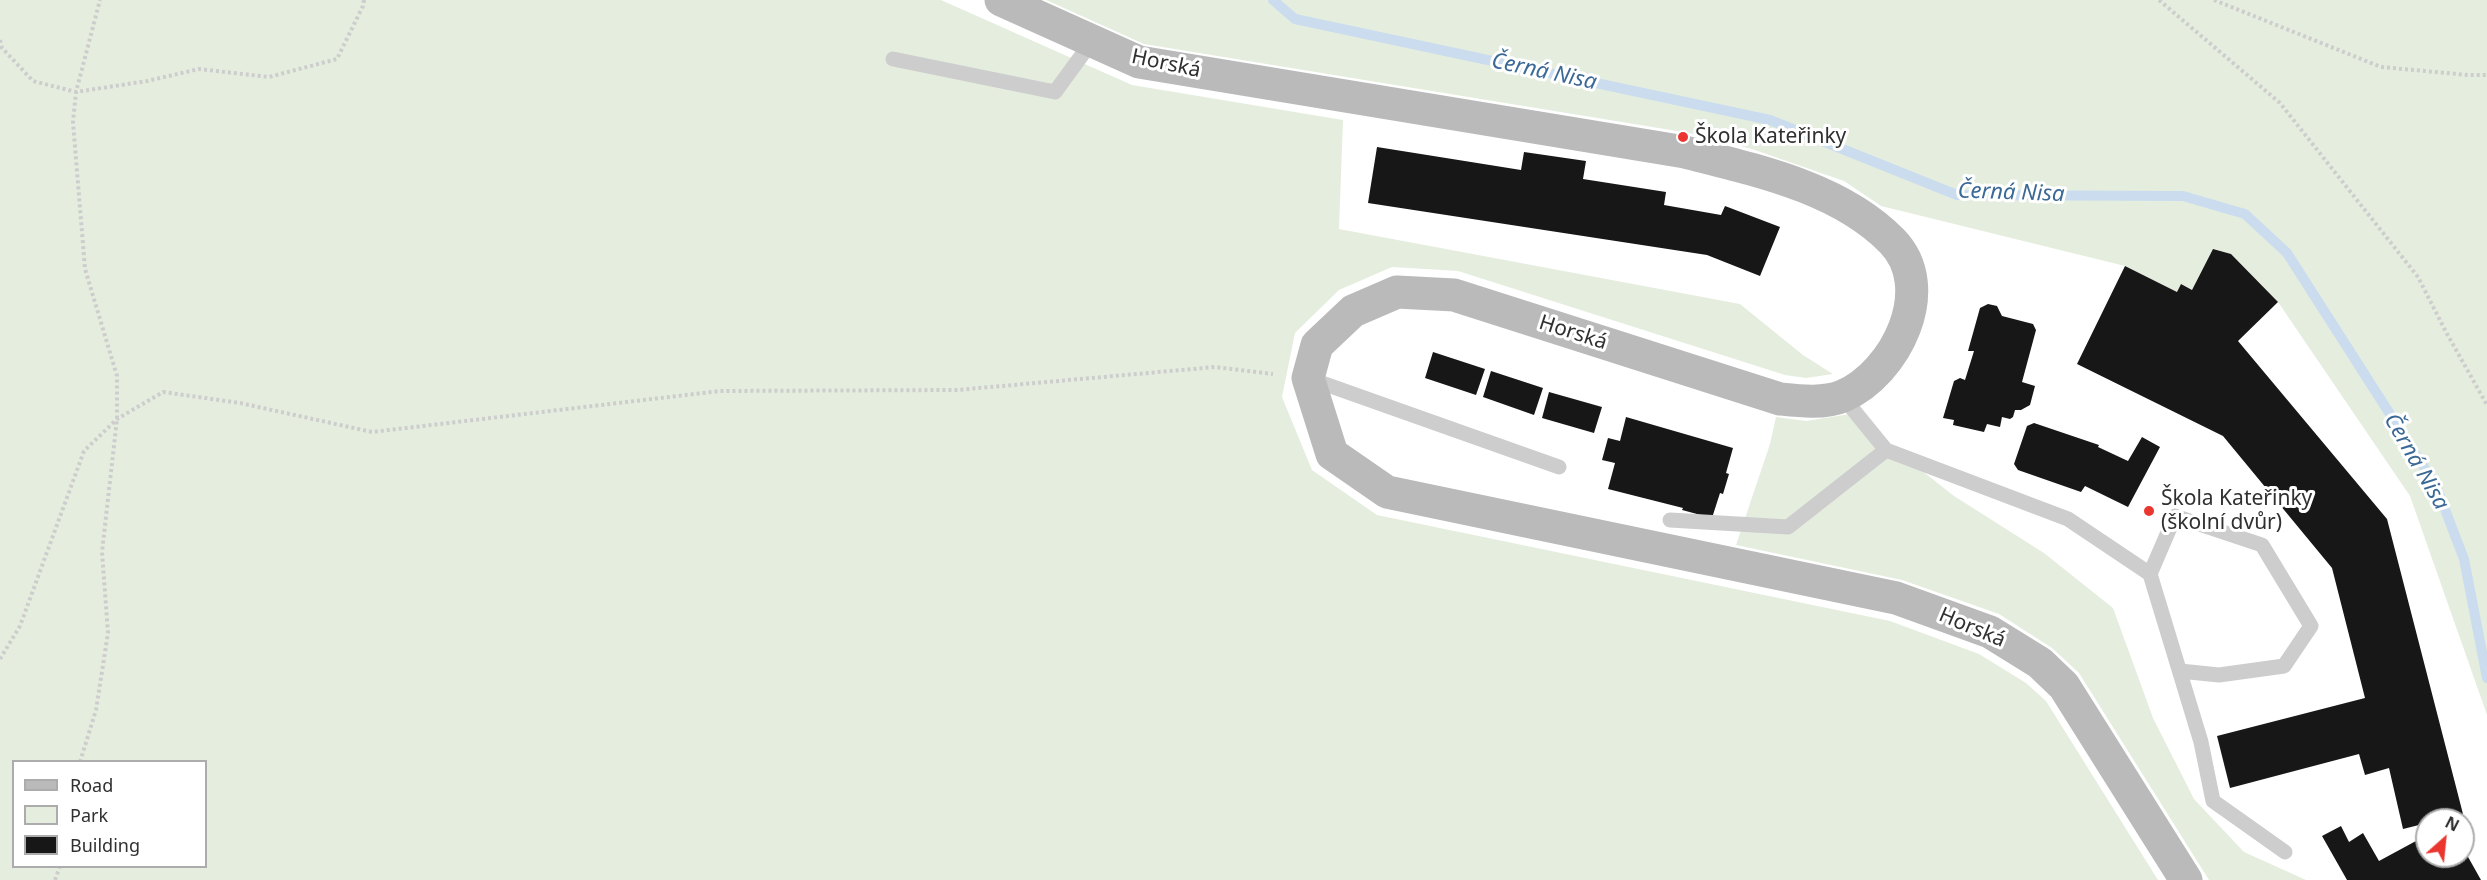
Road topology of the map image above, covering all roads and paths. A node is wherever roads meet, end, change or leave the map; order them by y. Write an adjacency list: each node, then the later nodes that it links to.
1 (100, 0): 10 (path)
2 (364, 0): 10 (path)
3 (1001, 0): 6 (street, Horská)
4 (2159, 0): 13 (path)
5 (2214, 0): 9 (path)
6 (1088, 39): 8 (lane); 12 (street, Horská)
7 (0, 40): 10 (path)
8 (893, 59)
9 (2487, 75)
10 (76, 92): 14 (path)
11 (1308, 378): 12 (street, Horská); 14 (path); 16 (lane); 23 (street, Horská)
12 (1842, 396): 15 (lane)
13 (2487, 405)
14 (117, 420): 19 (path); 21 (path)
15 (1887, 450): 17 (lane); 18 (lane)
16 (1559, 467)
17 (1670, 520)
18 (2150, 574): 20 (lane); 20 (lane)
19 (0, 659)
20 (2180, 671): 22 (lane)
21 (81, 760)
22 (2285, 852)
23 (2186, 880)

